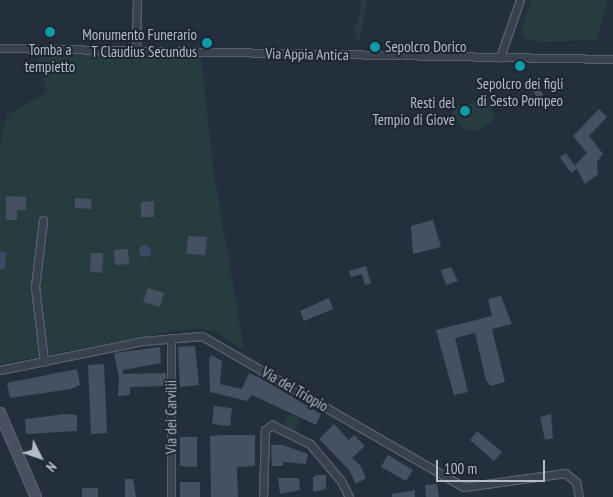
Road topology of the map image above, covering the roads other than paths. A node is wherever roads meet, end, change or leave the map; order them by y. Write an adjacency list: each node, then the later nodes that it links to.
1 (137, 0): 4 (street)
2 (520, 0): 5 (street)
3 (0, 48): 4 (street, Via Appia Antica)
4 (136, 50): 5 (street, Via Appia Antica)
5 (500, 57): 6 (street, Via Appia Antica)
6 (613, 59)
7 (43, 220): 9 (street)
8 (170, 338): 9 (street, Via del Triopio); 14 (street, Via dei Carvilii); 17 (street, Via del Triopio)
9 (44, 361): 10 (street, Via del Triopio)
10 (0, 370)
11 (0, 413): 12 (main road)
12 (4, 430): 13 (main road)
13 (36, 497)
14 (171, 497)
15 (262, 497): 16 (street)
16 (349, 497)
17 (579, 497)

